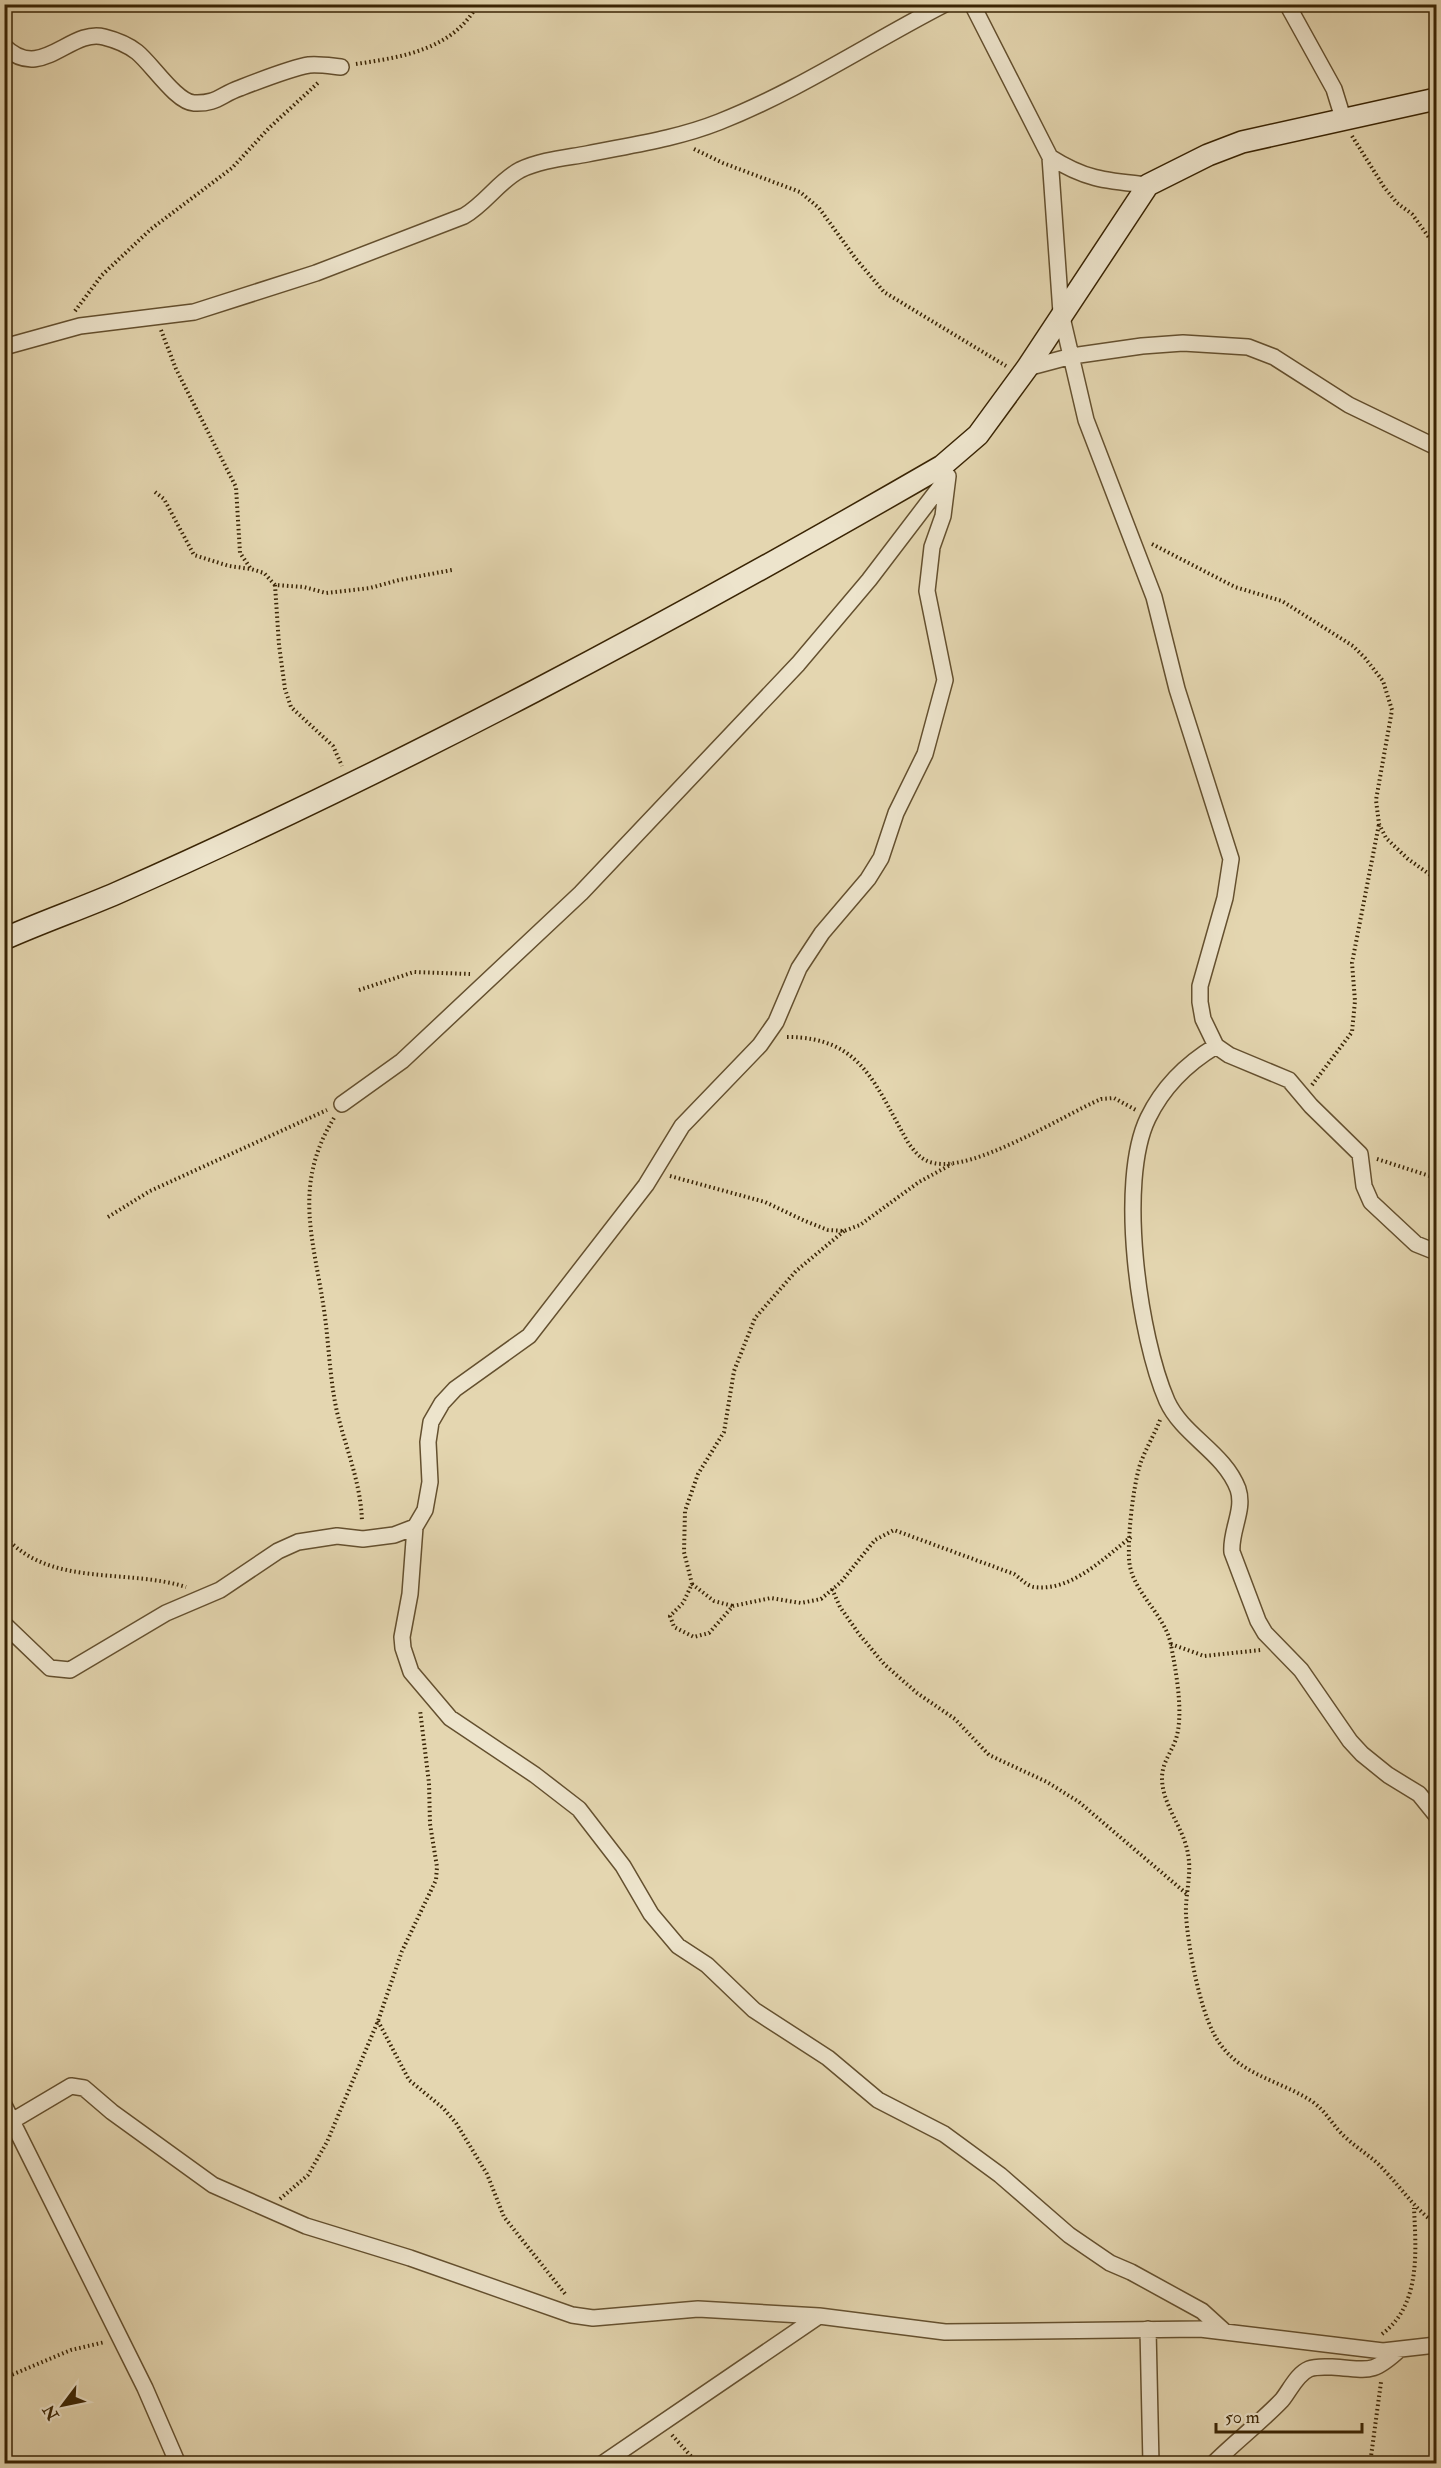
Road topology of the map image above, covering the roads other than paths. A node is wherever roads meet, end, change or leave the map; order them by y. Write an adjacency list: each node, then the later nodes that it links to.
1 (945, 4): 11 (street)
2 (972, 4): 8 (street)
3 (1287, 4): 7 (street)
4 (4, 46): 5 (street)
5 (341, 67)
6 (1437, 99): 7 (street)
7 (1343, 118): 9 (street)
8 (1050, 157): 9 (street); 10 (street)
9 (1148, 185): 10 (street)
10 (1061, 313): 12 (street); 13 (street)
11 (4, 347)
12 (1072, 356): 13 (street); 14 (street); 18 (street)
13 (1024, 372): 15 (street)
14 (1437, 447)
15 (961, 450): 16 (street); 17 (street)
16 (948, 476): 19 (street); 21 (street)
17 (4, 939)
18 (1216, 1046): 20 (street); 23 (street)
19 (342, 1104)
20 (1437, 1252)
21 (415, 1527): 22 (street); 28 (street)
22 (4, 1624)
23 (1437, 1815)
24 (4, 2105): 25 (street)
25 (12, 2121): 26 (street); 31 (street)
26 (819, 2316): 27 (street); 32 (street)
27 (1148, 2329): 28 (street); 33 (street)
28 (1224, 2331): 30 (street)
29 (1437, 2345): 30 (street)
30 (1400, 2349): 34 (street)
31 (178, 2463)
32 (602, 2463)
33 (1151, 2463)
34 (1213, 2463)

